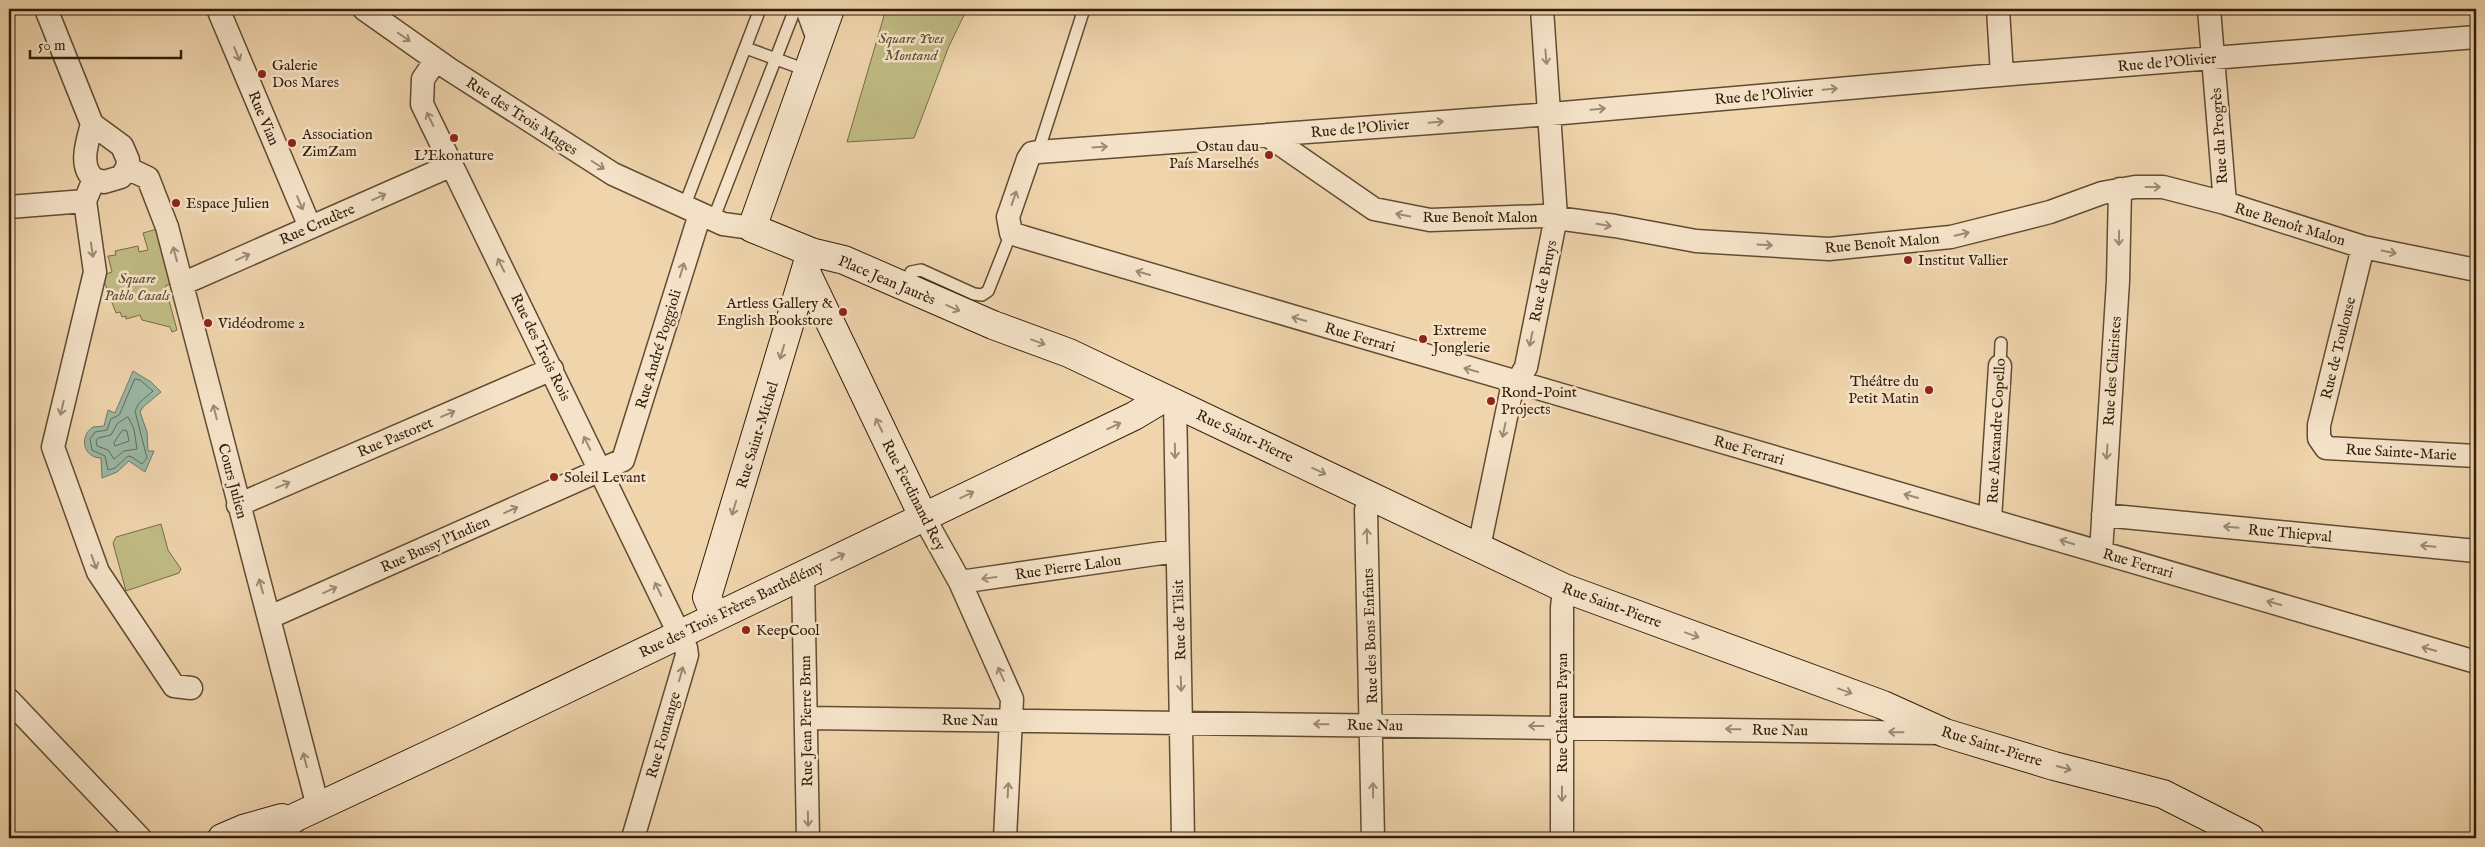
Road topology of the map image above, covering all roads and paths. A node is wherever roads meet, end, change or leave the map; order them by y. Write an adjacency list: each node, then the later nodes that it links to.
1 (46, 9): 21 (street)
2 (218, 9): 33 (street, Rue Vian, one-way to 33)
3 (364, 9): 17 (street, Rue des Trois Mages, one-way to 17)
4 (760, 9): 14 (lane)
5 (795, 9): 15 (lane)
6 (807, 9): 13 (street)
7 (830, 9): 13 (street)
8 (1084, 9): 23 (lane)
9 (1542, 9): 20 (street, Rue de Bruys, one-way to 20)
10 (1998, 9): 19 (street)
11 (2209, 9): 16 (street, Rue du Progrès)
12 (2476, 37): 16 (street, Rue de l'Olivier)
13 (819, 42): 18 (street)
14 (746, 48): 15 (lane); 31 (lane)
15 (776, 59): 18 (lane); 31 (lane)
16 (2213, 59): 19 (street, Rue de l'Olivier); 29 (street, Rue du Progrès)
17 (436, 60): 24 (street, Rue des Trois Rois, one-way to 17); 31 (street, Rue des Trois Mages, one-way to 31)
18 (809, 71): 34 (street)
19 (2002, 75): 20 (street, Rue de l'Olivier, one-way to 19)
20 (1551, 114): 22 (street, Rue de l'Olivier, one-way to 20); 32 (street, Rue de Bruys)
21 (92, 124): 25 (street); 26 (street)
22 (1267, 135): 23 (street, Rue de l'Olivier, one-way to 22); 32 (street, Rue Benoît Malon, one-way to 22)
23 (1044, 151): 35 (street, one-way to 23)
24 (452, 165): 33 (street, Rue Crudère, one-way to 24); 44 (street, Rue des Trois Rois, one-way to 24)
25 (128, 168): 26 (street); 39 (street, Cours Julien, one-way to 25)
26 (94, 179): 28 (street)
27 (2120, 189): 29 (street, Rue Benoît Malon, one-way to 29); 32 (street, Rue Benoît Malon, one-way to 27); 52 (street, Rue des Clairistes, one-way to 52)
28 (85, 201): 30 (street); 66 (street, one-way to 66)
29 (2224, 204): 36 (street, Rue Benoît Malon)
30 (9, 207)
31 (696, 212): 34 (street, Place Jean Jaurès); 49 (street, Rue André Poggioli, one-way to 31)
32 (1556, 217): 45 (street, Rue de Bruys, one-way to 45)
33 (310, 227): 39 (street, Rue Crudère, one-way to 33)
34 (752, 228): 37 (street, Place Jean Jaurès)
35 (1017, 235): 40 (lane); 45 (street, Rue Ferrari, one-way to 35)
36 (2363, 247): 38 (street, Rue Benoît Malon, one-way to 38); 47 (street, Rue de Toulouse)
37 (808, 262): 40 (street, Place Jean Jaurès); 53 (street, Rue Ferdinand Rey, one-way to 37); 62 (street, Rue Saint-Michel, one-way to 62)
38 (2476, 270)
39 (182, 284): 51 (street, Cours Julien, one-way to 39)
40 (905, 287): 41 (street, Place Jean Jaurès, one-way to 41)
41 (993, 325): 46 (street, Rue Saint-Pierre, one-way to 46)
42 (2001, 343): 43 (lane, Rue Alexandre Copello)
43 (2000, 366): 54 (street, Rue Alexandre Copello)
44 (552, 369): 49 (street, Rue des Trois Rois, one-way to 44); 51 (street, Rue Pastoret, one-way to 44)
45 (1518, 384): 54 (street, Rue Ferrari, one-way to 45); 55 (street, Rue de Bruys, one-way to 55)
46 (1169, 400): 50 (street, Rue Saint-Pierre, one-way to 50); 53 (street, Rue des Trois Frères Barthélémy, one-way to 46); 56 (street, Rue de Tilsit, one-way to 56)
47 (2326, 448): 48 (street, Rue Sainte-Marie)
48 (2476, 456)
49 (600, 470): 63 (street, Rue Bussy l'Indien, one-way to 49); 64 (street, Rue des Trois Rois, one-way to 49)
50 (1371, 495): 55 (street, Rue Saint-Pierre); 71 (street, Rue des Bons Enfants, one-way to 50)
51 (238, 505): 63 (street, Cours Julien, one-way to 51)
52 (2103, 515): 57 (street, Rue Thiepval, one-way to 52); 58 (street, Rue des Clairistes)
53 (923, 516): 59 (street, Rue des Trois Frères Barthélémy, one-way to 53); 60 (street, Rue Ferdinand Rey)
54 (1990, 519): 58 (street, Rue Ferrari, one-way to 54)
55 (1479, 547): 61 (street, Rue Saint-Pierre)
56 (1176, 551): 60 (street, Rue Pierre Lalou, one-way to 60); 70 (street, Rue de Tilsit, one-way to 70)
57 (2476, 551)
58 (2101, 552): 65 (street, Rue Ferrari, one-way to 58)
59 (803, 574): 62 (street, Rue des Trois Frères Barthélémy); 68 (street, Rue Jean Pierre Brun)
60 (960, 582): 69 (street, Rue Ferdinand Rey, one-way to 60)
61 (1564, 588): 72 (street, Rue Château Payan); 73 (street, Rue Saint-Pierre, one-way to 73)
62 (715, 616): 64 (street, Rue des Trois Frères Barthélémy)
63 (270, 617): 74 (street, Cours Julien, one-way to 63)
64 (679, 633): 74 (street, Rue des Trois Frères Barthélémy); 78 (street, Rue Fontange, one-way to 64)
65 (2476, 662)
66 (196, 686)
67 (9, 700): 76 (street)
68 (806, 718): 69 (street, Rue Nau); 79 (street, Rue Jean Pierre Brun, one-way to 79)
69 (1011, 720): 70 (street, Rue Nau); 80 (street, Rue Ferdinand Rey, one-way to 69)
70 (1182, 723): 71 (street, Rue Nau, one-way to 70); 81 (street, Rue de Tilsit)
71 (1372, 725): 72 (street, Rue Nau, one-way to 71); 82 (street, Rue des Bons Enfants, one-way to 71)
72 (1562, 726): 73 (street, Rue Nau, one-way to 72); 83 (street, Rue Château Payan, one-way to 83)
73 (1945, 733): 84 (street, Rue Saint-Pierre, one-way to 84)
74 (307, 812): 75 (street, Rue des Trois Frères Barthélémy); 77 (street, Rue des Trois Frères Barthélémy)
75 (227, 836)
76 (140, 838)
77 (262, 838)
78 (632, 838)
79 (808, 838)
80 (1005, 838)
81 (1183, 838)
82 (1374, 838)
83 (1562, 838)
84 (2250, 838)

